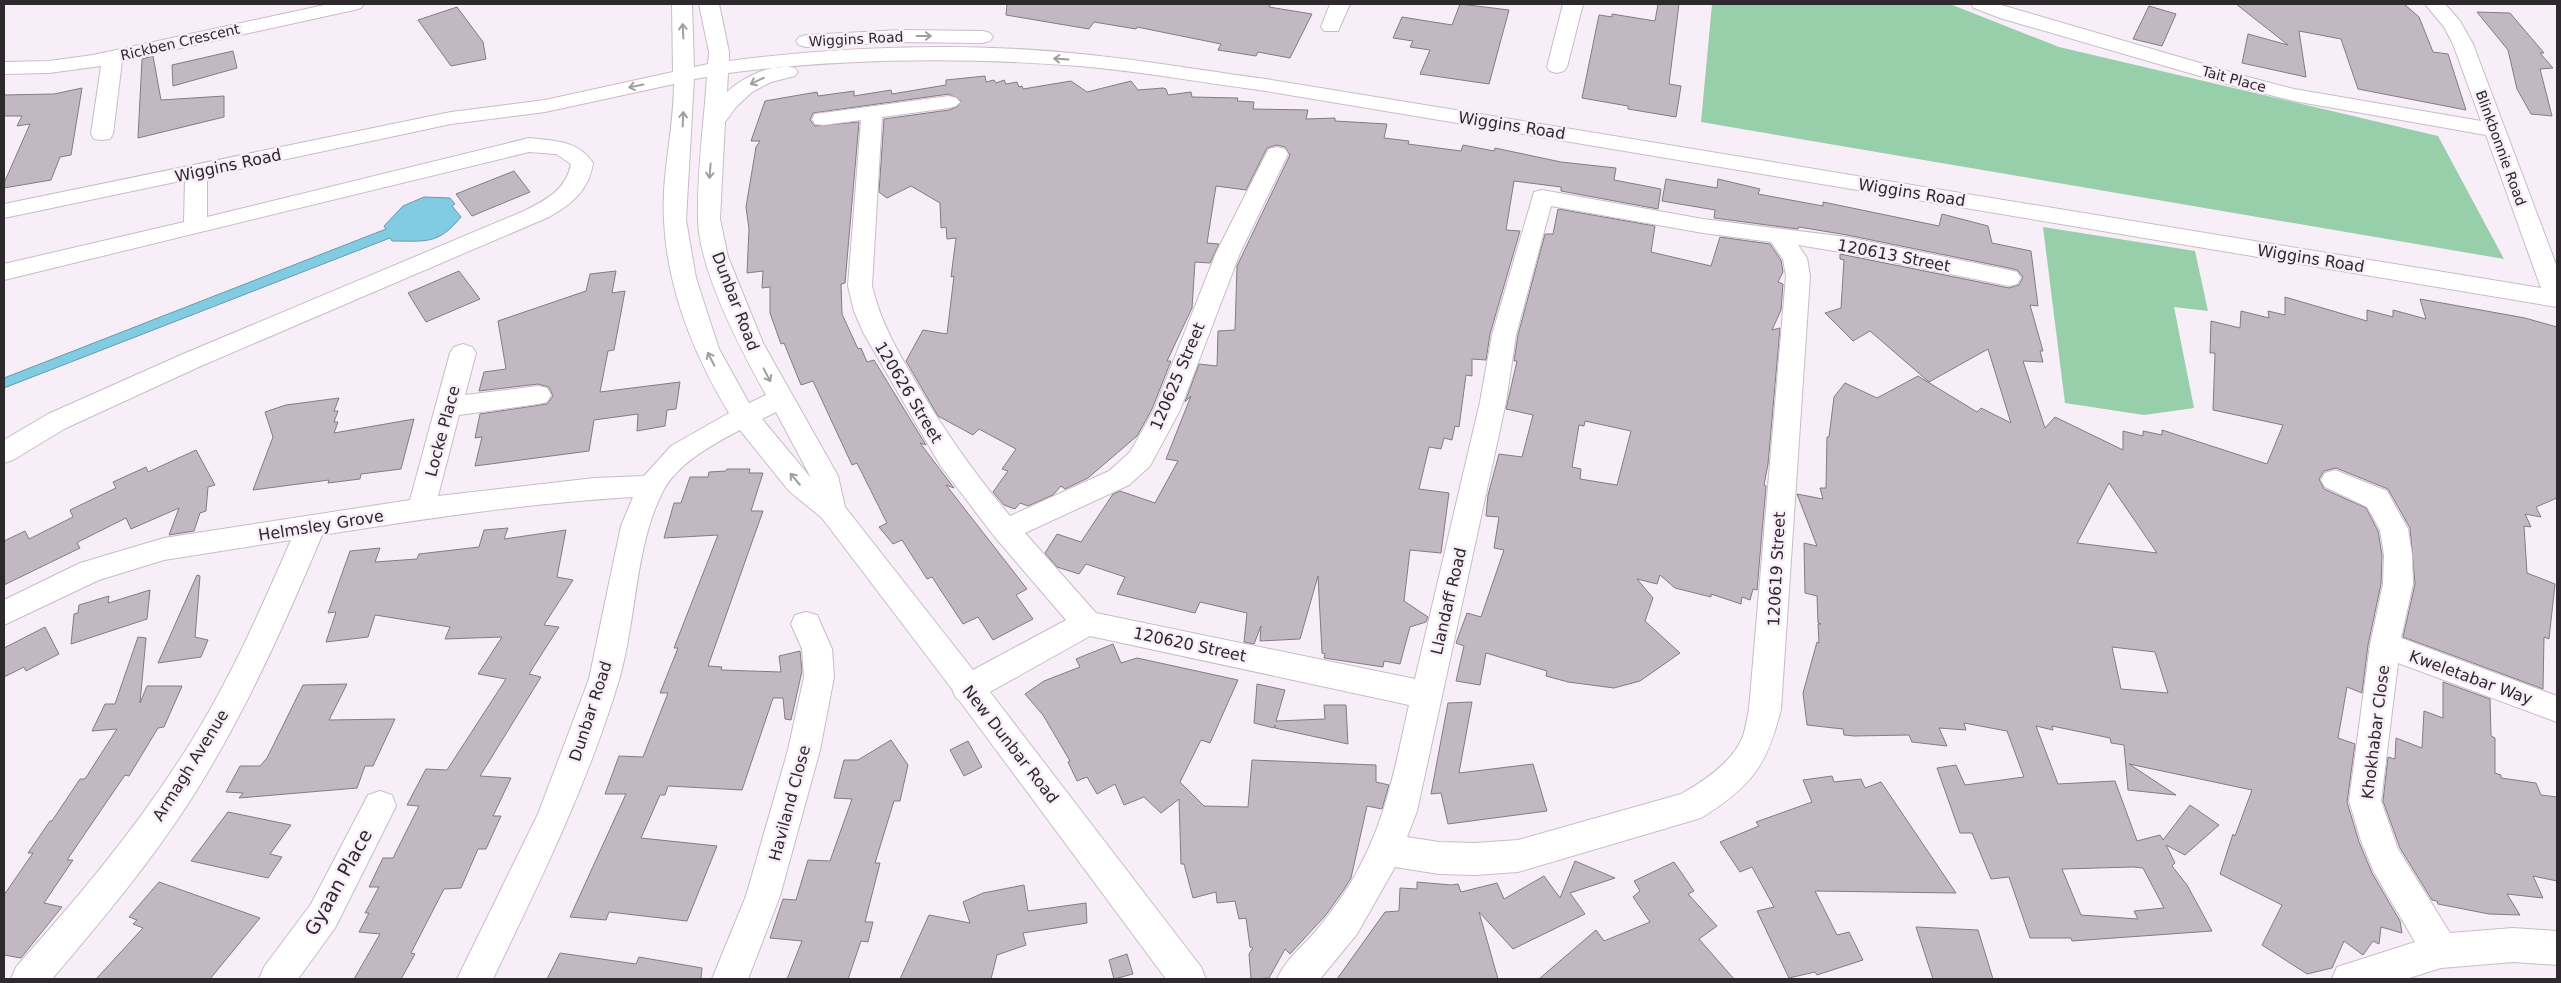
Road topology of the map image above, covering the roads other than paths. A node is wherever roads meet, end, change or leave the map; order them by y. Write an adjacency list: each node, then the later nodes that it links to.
1 (354, 4): 10 (street, Rickben Crescent)
2 (682, 4): 12 (street, one-way to 2)
3 (709, 4): 11 (street, Dunbar Road)
4 (1340, 4): 8 (street)
5 (1573, 4): 13 (street)
6 (1981, 4): 20 (street, Tait Place)
7 (2435, 4): 20 (street, Blinkbonnie Road)
8 (1331, 27)
9 (908, 55): 11 (street, Wiggins Road); 15 (street, Wiggins Road, one-way to 9); 19 (street, one-way to 19)
10 (112, 58): 14 (street, Rickben Crescent); 21 (street)
11 (718, 60): 12 (street, Wiggins Road); 15 (street, Wiggins Road, one-way to 15); 19 (street, Dunbar Road)
12 (684, 66): 23 (street, Wiggins Road); 34 (street, one-way to 12)
13 (1557, 67)
14 (4, 68)
15 (1266, 85): 29 (street, Wiggins Road)
16 (949, 102): 17 (street)
17 (872, 112): 18 (street); 41 (street, 120626 Street)
18 (823, 119)
19 (715, 122): 32 (street, Dunbar Road, one-way to 32)
20 (2493, 130): 29 (street, Blinkbonnie Road)
21 (102, 134)
22 (1277, 154): 41 (street, 120625 Street)
23 (196, 172): 24 (street, Wiggins Road); 25 (street)
24 (4, 211)
25 (196, 228): 27 (street); 35 (street)
26 (1778, 235): 28 (street, 120613 Street); 47 (street, Llandaff Road); 50 (street, 120619 Street)
27 (4, 272)
28 (2009, 278)
29 (2557, 299)
30 (463, 353): 33 (street, Locke Place)
31 (538, 395): 33 (street)
32 (780, 399): 34 (street, Dunbar Road); 39 (street, New Dunbar Road)
33 (448, 407): 38 (street, Locke Place)
34 (744, 416): 37 (street, Dunbar Road); 39 (street, New Dunbar Road, one-way to 34)
35 (4, 453)
36 (2334, 480): 45 (street, Khokhabar Close)
37 (651, 486): 38 (street, Helmsley Grove); 55 (street, Dunbar Road)
38 (421, 509): 40 (street, Helmsley Grove)
39 (832, 510): 46 (street, New Dunbar Road)
40 (311, 527): 42 (street, Helmsley Grove); 53 (street, Armagh Avenue)
41 (1006, 530): 43 (street, 120626 Street)
42 (4, 613)
43 (1088, 623): 46 (street); 47 (street, 120620 Street)
44 (806, 624): 56 (street, Haviland Close)
45 (2385, 645): 48 (street, Kweletabar Way); 52 (street, Khokhabar Close)
46 (967, 689): 57 (street, New Dunbar Road)
47 (1427, 695): 50 (street, Llandaff Road)
48 (2557, 709)
49 (380, 806): 54 (street, Gyaan Place)
50 (1387, 850): 58 (street, Llandaff Road)
51 (2557, 948): 52 (street)
52 (2441, 951): 59 (street)
53 (30, 979)
54 (277, 979)
55 (475, 979)
56 (730, 979)
57 (1188, 979)
58 (1295, 979)
59 (2350, 979)

